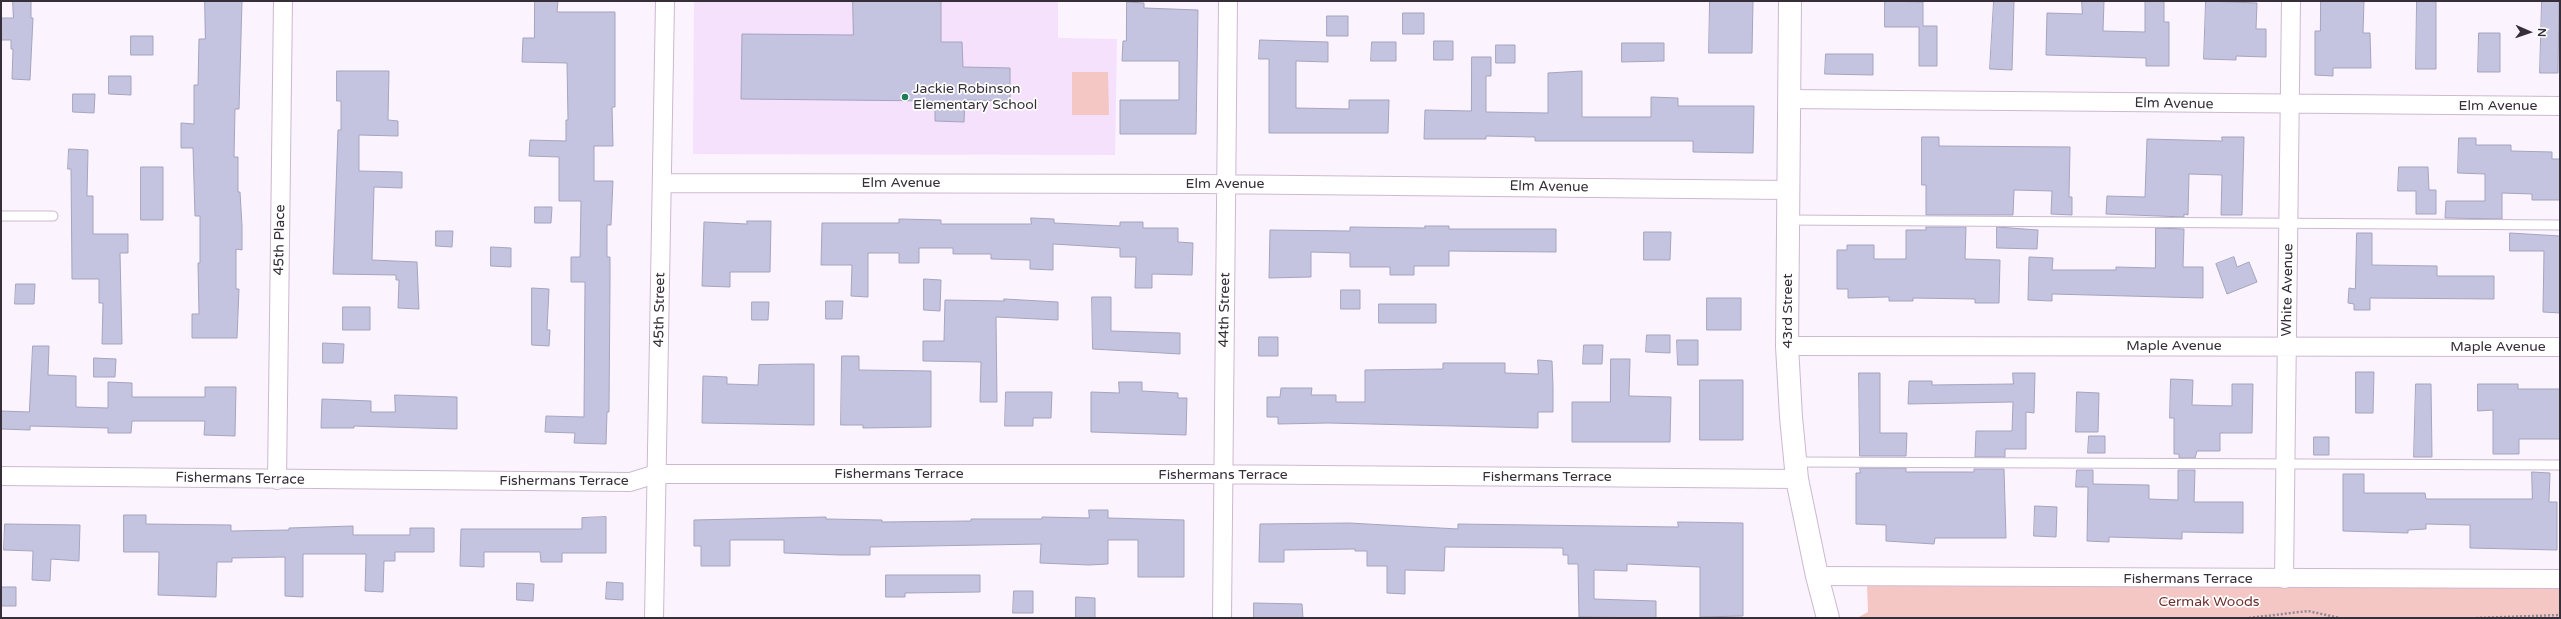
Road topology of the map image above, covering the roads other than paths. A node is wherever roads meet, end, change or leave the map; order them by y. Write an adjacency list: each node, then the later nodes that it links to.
1 (284, 1): 26 (street, 45th Place)
2 (665, 1): 9 (street, 45th Street)
3 (1228, 1): 10 (street, 44th Street)
4 (1790, 1): 6 (main road, 43rd Street)
5 (2291, 1): 7 (street, White Avenue)
6 (1788, 99): 7 (street, Elm Avenue); 11 (main road, 43rd Street)
7 (2290, 105): 8 (street, Elm Avenue); 15 (street, White Avenue)
8 (2560, 106)
9 (663, 183): 10 (street, Elm Avenue); 23 (street, 45th Street)
10 (1227, 184): 11 (street, Elm Avenue); 24 (street, 44th Street)
11 (1787, 190): 14 (main road, 43rd Street)
12 (1, 216): 13 (lane)
13 (54, 216)
14 (1787, 220): 15 (lane); 17 (main road, 43rd Street)
15 (2288, 223): 16 (lane); 18 (street, White Avenue)
16 (2560, 225)
17 (1787, 346): 18 (street, Maple Avenue); 22 (main road, 43rd Street)
18 (2287, 346): 19 (street, Maple Avenue); 20 (street, White Avenue)
19 (2560, 347)
20 (2286, 462): 21 (lane); 22 (lane); 28 (street, White Avenue)
21 (2560, 465)
22 (1796, 470): 24 (street, Fishermans Terrace); 27 (main road, 43rd Street)
23 (656, 474): 24 (street, Fishermans Terrace); 26 (street, Fishermans Terrace); 30 (street, 45th Street)
24 (1223, 474): 31 (street, 44th Street)
25 (1, 476): 26 (street, Fishermans Terrace)
26 (277, 480)
27 (1817, 576): 28 (street, Fishermans Terrace); 32 (main road, 43rd Street)
28 (2284, 579): 29 (street, Fishermans Terrace)
29 (2560, 579)
30 (654, 618)
31 (1222, 618)
32 (1828, 618)

